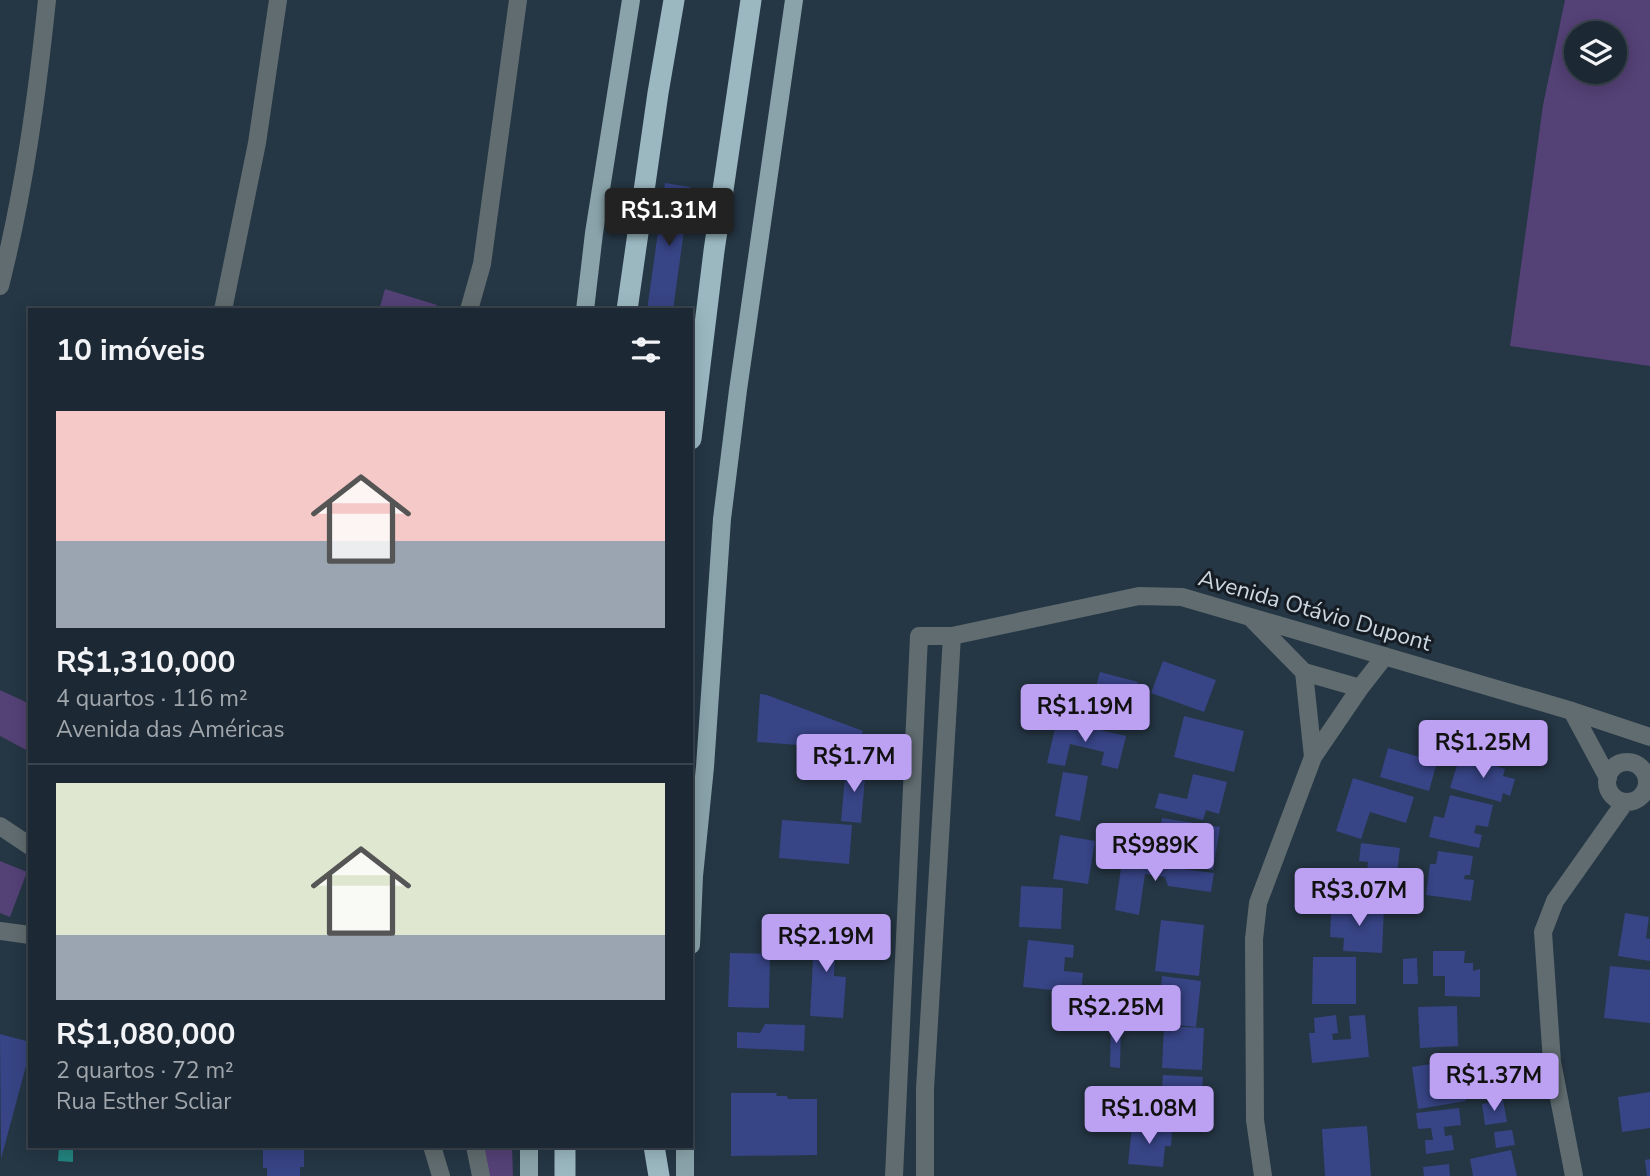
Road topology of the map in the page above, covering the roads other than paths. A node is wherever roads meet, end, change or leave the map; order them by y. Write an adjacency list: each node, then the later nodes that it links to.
1 (47, 0): 8 (street)
2 (278, 0): 9 (street)
3 (517, 0): 10 (street)
4 (631, 0): 11 (main road)
5 (674, 0): 12 (highway)
6 (751, 0): 13 (highway)
7 (794, 0): 27 (main road)
8 (0, 286)
9 (223, 308)
10 (470, 308)
11 (585, 308)
12 (627, 308)
13 (693, 423)
14 (1249, 616): 15 (street, Avenida Otávio Dupont); 16 (street, Avenida Otávio Dupont); 17 (street)
15 (952, 636): 30 (street); 31 (street, Avenida Otávio Dupont)
16 (1385, 656): 18 (street); 19 (street, Avenida Otávio Dupont)
17 (1304, 672): 18 (street); 21 (street)
18 (1360, 688): 21 (street)
19 (1572, 711): 20 (street, Avenida Otávio Dupont); 23 (street)
20 (1650, 737)
21 (1313, 757): 48 (street)
22 (1648, 776): 23 (street); 24 (street)
23 (1608, 778): 24 (street)
24 (1625, 802): 49 (street)
25 (0, 826): 26 (street)
26 (27, 837)
27 (693, 899)
28 (0, 931): 29 (street)
29 (28, 935)
30 (925, 1089): 31 (street); 47 (street)
31 (898, 1091): 46 (street)
32 (433, 1148): 39 (street)
33 (475, 1148): 40 (street)
34 (528, 1148): 41 (main road)
35 (565, 1148): 42 (highway)
36 (644, 1148): 43 (highway)
37 (654, 1148): 44 (highway)
38 (685, 1148): 45 (main road)
39 (441, 1176)
40 (481, 1176)
41 (529, 1176)
42 (565, 1176)
43 (644, 1176)
44 (659, 1176)
45 (685, 1176)
46 (894, 1176)
47 (925, 1176)
48 (1263, 1176)
49 (1574, 1176)

